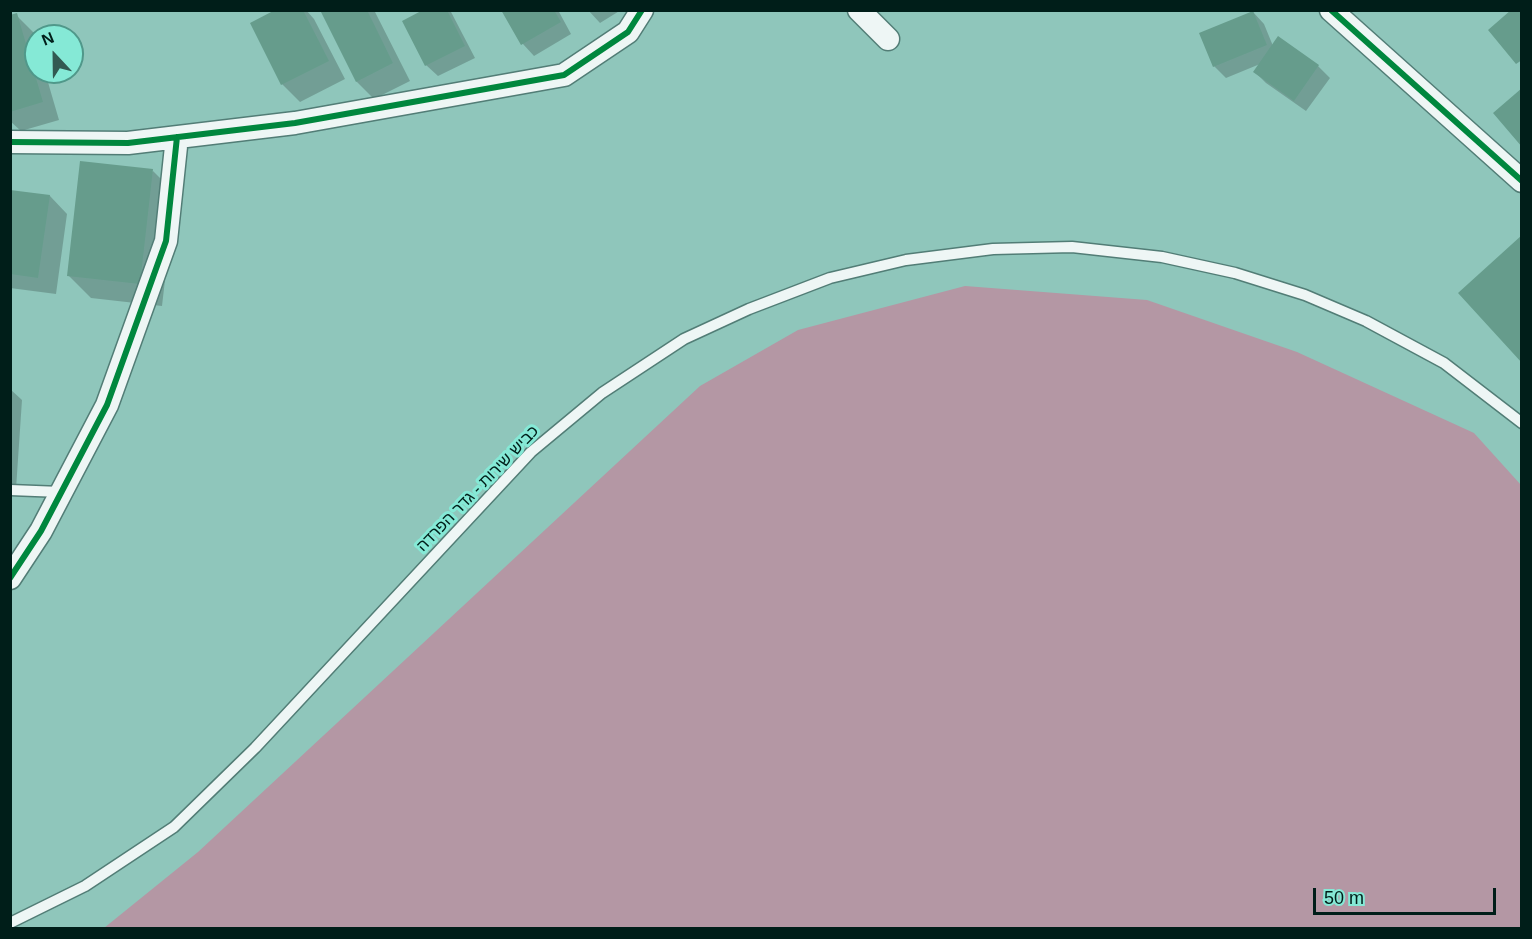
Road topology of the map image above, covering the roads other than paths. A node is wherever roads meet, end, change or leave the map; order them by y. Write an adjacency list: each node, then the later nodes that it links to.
1 (642, 10): 5 (street)
2 (859, 10): 4 (street)
3 (1331, 10): 7 (street)
4 (888, 39)
5 (177, 137): 6 (street); 10 (street)
6 (10, 142)
7 (1521, 181)
8 (1521, 423): 12 (lane, כביש שירות - גדר הפרדה)
9 (10, 490): 10 (lane)
10 (61, 492): 11 (street)
11 (10, 578)
12 (10, 923)

